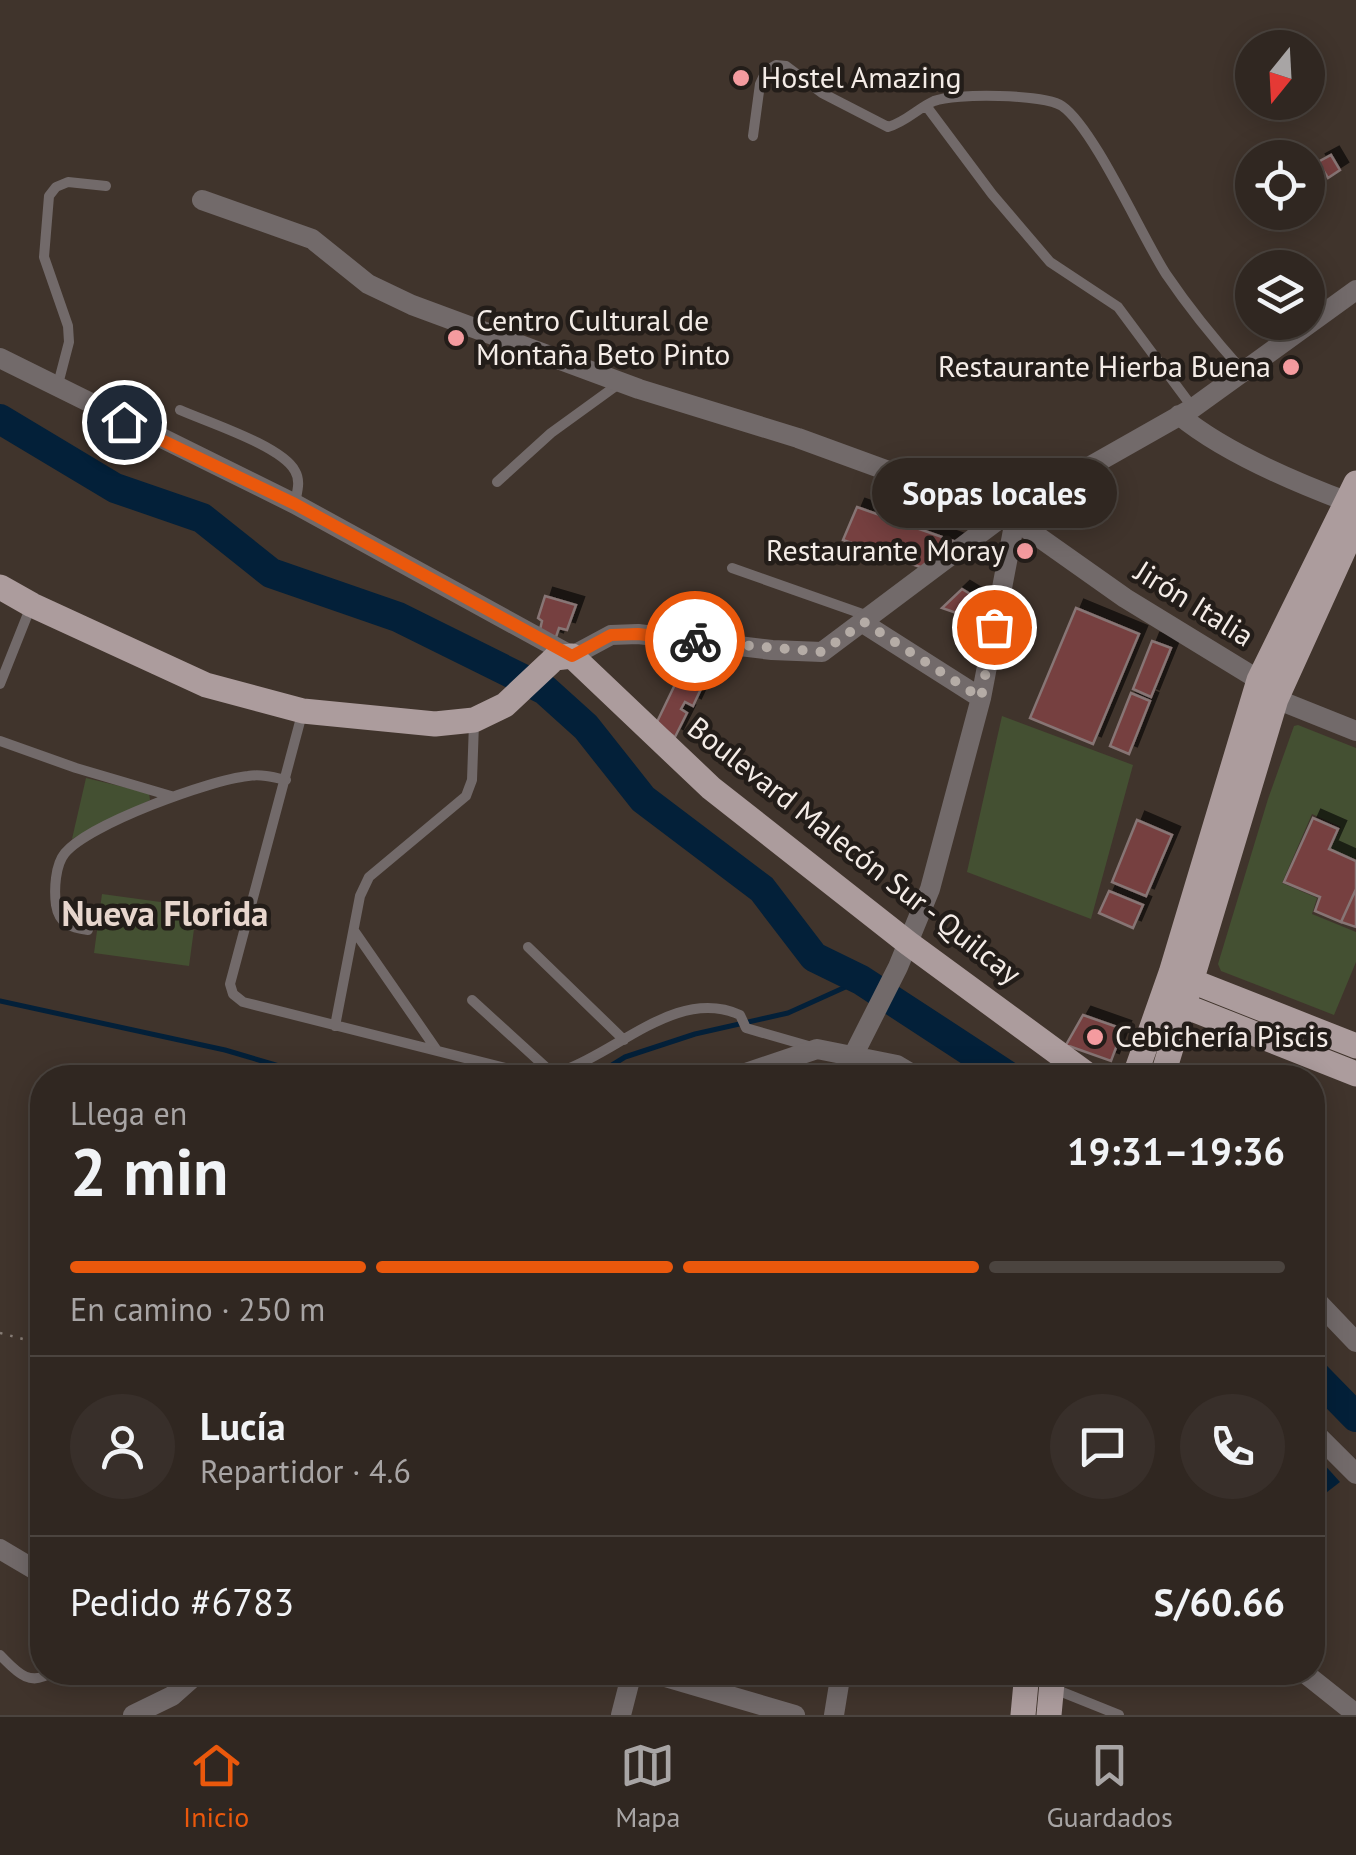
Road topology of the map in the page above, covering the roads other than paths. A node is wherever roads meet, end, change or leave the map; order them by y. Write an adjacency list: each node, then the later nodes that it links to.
1 (927, 107): 2 (lane); 7 (lane); 11 (lane)
2 (754, 136)
3 (106, 186): 9 (lane)
4 (202, 200): 8 (street, Jirón Italia)
5 (1356, 290): 7 (street)
6 (0, 358): 9 (street, Boulevard Malecón Sur - Quilcay)
7 (1242, 370): 11 (street)
8 (621, 382): 12 (lane); 15 (street, Jirón Italia)
9 (56, 388): 14 (street, Boulevard Malecón Sur - Quilcay)
10 (180, 410): 14 (lane)
11 (1186, 411): 13 (street); 15 (street)
12 (497, 482)
13 (1353, 503): 22 (main road)
14 (295, 504): 20 (street, Boulevard Malecón Sur - Quilcay)
15 (1011, 517): 19 (street); 22 (street, Jirón Italia); 23 (street)
16 (732, 568): 19 (lane)
17 (0, 586): 18 (main road)
18 (32, 605): 21 (lane); 24 (main road)
19 (868, 620): 20 (street); 23 (street)
20 (564, 657): 25 (main road); 33 (main road, Boulevard Malecón Sur - Quilcay)
21 (0, 684)
22 (1268, 689): 26 (street, Jirón Italia); 34 (main road)
23 (981, 698): 33 (street)
24 (303, 711): 25 (main road); 28 (lane)
25 (474, 720): 31 (lane)
26 (1356, 731)
27 (0, 740): 29 (lane)
28 (286, 780): 29 (lane); 36 (lane)
29 (172, 796): 30 (lane)
30 (88, 930)
31 (354, 931): 36 (lane); 41 (lane)
32 (528, 947): 37 (lane)
33 (903, 955): 38 (street); 48 (main road, Boulevard Malecón Sur - Quilcay)
34 (1177, 989): 39 (main road); 49 (main road); 50 (main road); 51 (main road)
35 (472, 1000): 43 (lane)
36 (336, 1026): 41 (lane)
37 (624, 1040): 40 (lane); 44 (lane)
38 (859, 1046): 40 (street); 46 (street); 47 (street)
39 (1356, 1046)
40 (818, 1048): 45 (street)
41 (437, 1050): 42 (lane)
42 (486, 1065)
43 (543, 1065)
44 (574, 1065)
45 (769, 1065)
46 (852, 1065)
47 (896, 1065)
48 (1072, 1065)
49 (1140, 1065)
50 (1164, 1065)
51 (1356, 1074)
52 (1325, 1310): 53 (street)
53 (1356, 1342)
54 (1325, 1443): 55 (street)
55 (1356, 1474)
56 (0, 1549): 57 (street)
57 (30, 1567)
58 (0, 1655): 59 (lane)
59 (30, 1678)
60 (184, 1685): 68 (street)
61 (629, 1685): 70 (street)
62 (692, 1685): 71 (street)
63 (839, 1685): 72 (street)
64 (1025, 1685): 73 (main road)
65 (1052, 1685): 74 (main road)
66 (1062, 1685): 75 (lane)
67 (1320, 1685): 69 (street)
68 (137, 1714)
69 (1356, 1714)
70 (622, 1715)
71 (795, 1715)
72 (834, 1715)
73 (1023, 1715)
74 (1050, 1715)
75 (1119, 1715)

